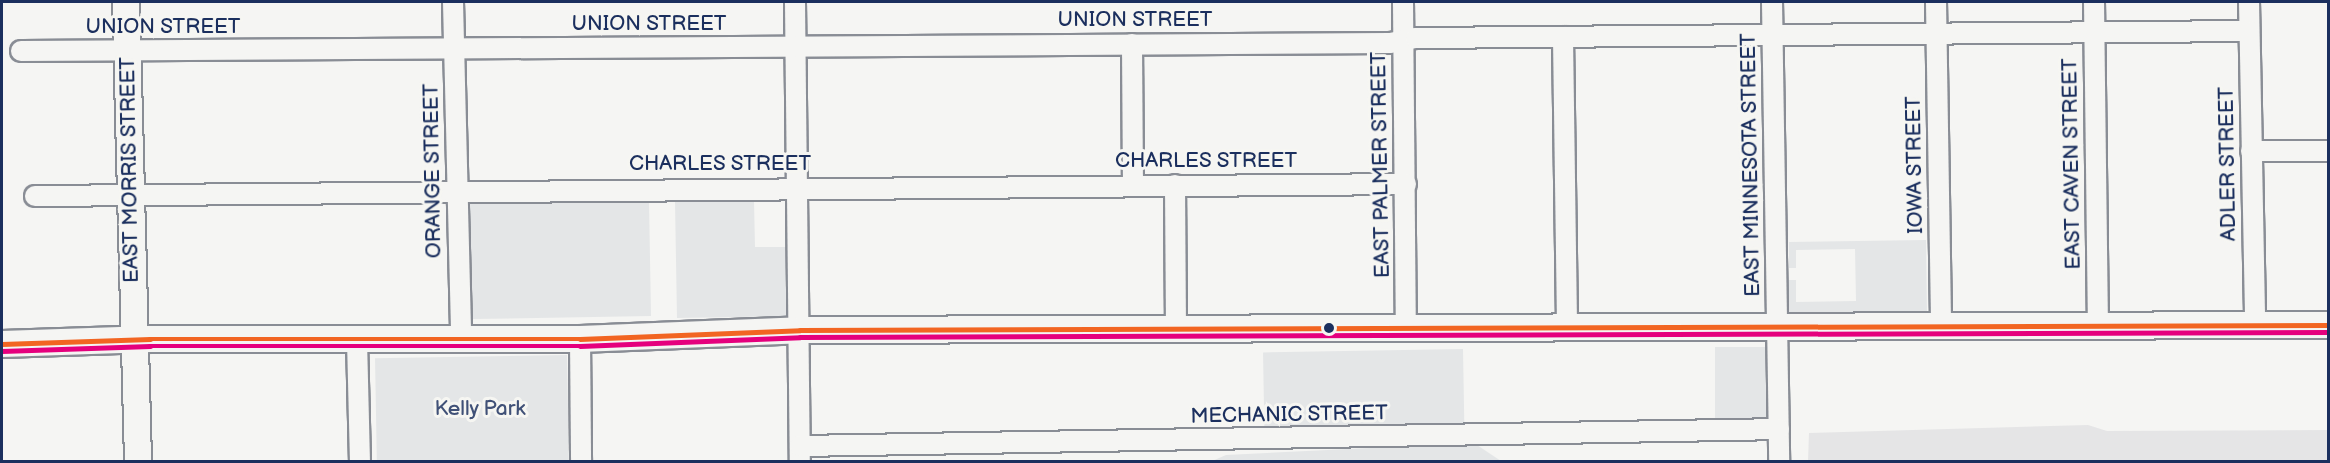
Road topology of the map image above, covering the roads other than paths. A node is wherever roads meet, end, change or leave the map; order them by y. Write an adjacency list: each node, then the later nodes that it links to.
1 (126, 2): 19 (main road, EAST MORRIS STREET)
2 (453, 2): 17 (street, ORANGE STREET)
3 (795, 2): 16 (street)
4 (1403, 2): 14 (street, EAST PALMER STREET)
5 (1772, 2): 12 (street, EAST MINNESOTA STREET)
6 (1936, 2): 11 (street, IOWA STREET)
7 (2094, 2): 10 (street, EAST CAVEN STREET)
8 (2249, 2): 9 (street, ADLER STREET)
9 (2249, 31): 10 (street, UNION STREET); 20 (street, ADLER STREET)
10 (2095, 33): 11 (street, UNION STREET); 31 (street, EAST CAVEN STREET)
11 (1937, 35): 12 (street, UNION STREET); 32 (street, IOWA STREET)
12 (1772, 36): 13 (street, UNION STREET); 35 (street, EAST MINNESOTA STREET)
13 (1563, 37): 14 (street, UNION STREET); 37 (street)
14 (1404, 40): 15 (street, UNION STREET); 22 (street, EAST PALMER STREET)
15 (1132, 44): 16 (street, UNION STREET); 24 (street)
16 (796, 47): 17 (street, UNION STREET); 25 (street)
17 (454, 49): 19 (street, UNION STREET); 26 (street, ORANGE STREET)
18 (21, 51): 19 (street, UNION STREET)
19 (127, 51): 27 (main road, EAST MORRIS STREET)
20 (2251, 151): 21 (street); 29 (street, ADLER STREET)
21 (2328, 151)
22 (1406, 184): 23 (street, CHARLES STREET); 34 (street, EAST PALMER STREET)
23 (1175, 185): 24 (street, CHARLES STREET); 33 (street)
24 (1133, 186): 25 (street, CHARLES STREET)
25 (799, 187): 26 (street, CHARLES STREET); 36 (street)
26 (458, 190): 27 (street, CHARLES STREET); 39 (street, ORANGE STREET)
27 (131, 195): 28 (street, CHARLES STREET); 38 (main road, EAST MORRIS STREET)
28 (35, 196)
29 (2255, 325): 30 (main road); 31 (main road)
30 (2328, 325)
31 (2098, 326): 32 (main road)
32 (1941, 327): 35 (main road)
33 (1176, 328): 34 (main road); 36 (main road)
34 (1406, 328): 37 (main road)
35 (1778, 328): 37 (main road); 43 (street, EAST MINNESOTA STREET)
36 (800, 330): 40 (main road); 44 (street)
37 (1567, 330)
38 (134, 339): 41 (main road); 42 (main road); 45 (main road, EAST MORRIS STREET)
39 (461, 339): 40 (main road); 41 (main road)
40 (580, 339): 47 (street)
41 (357, 340): 46 (street)
42 (2, 344)
43 (1779, 429): 44 (street, MECHANIC STREET); 48 (street, EAST MINNESOTA STREET)
44 (800, 454)
45 (138, 462)
46 (360, 462)
47 (581, 462)
48 (1779, 462)

